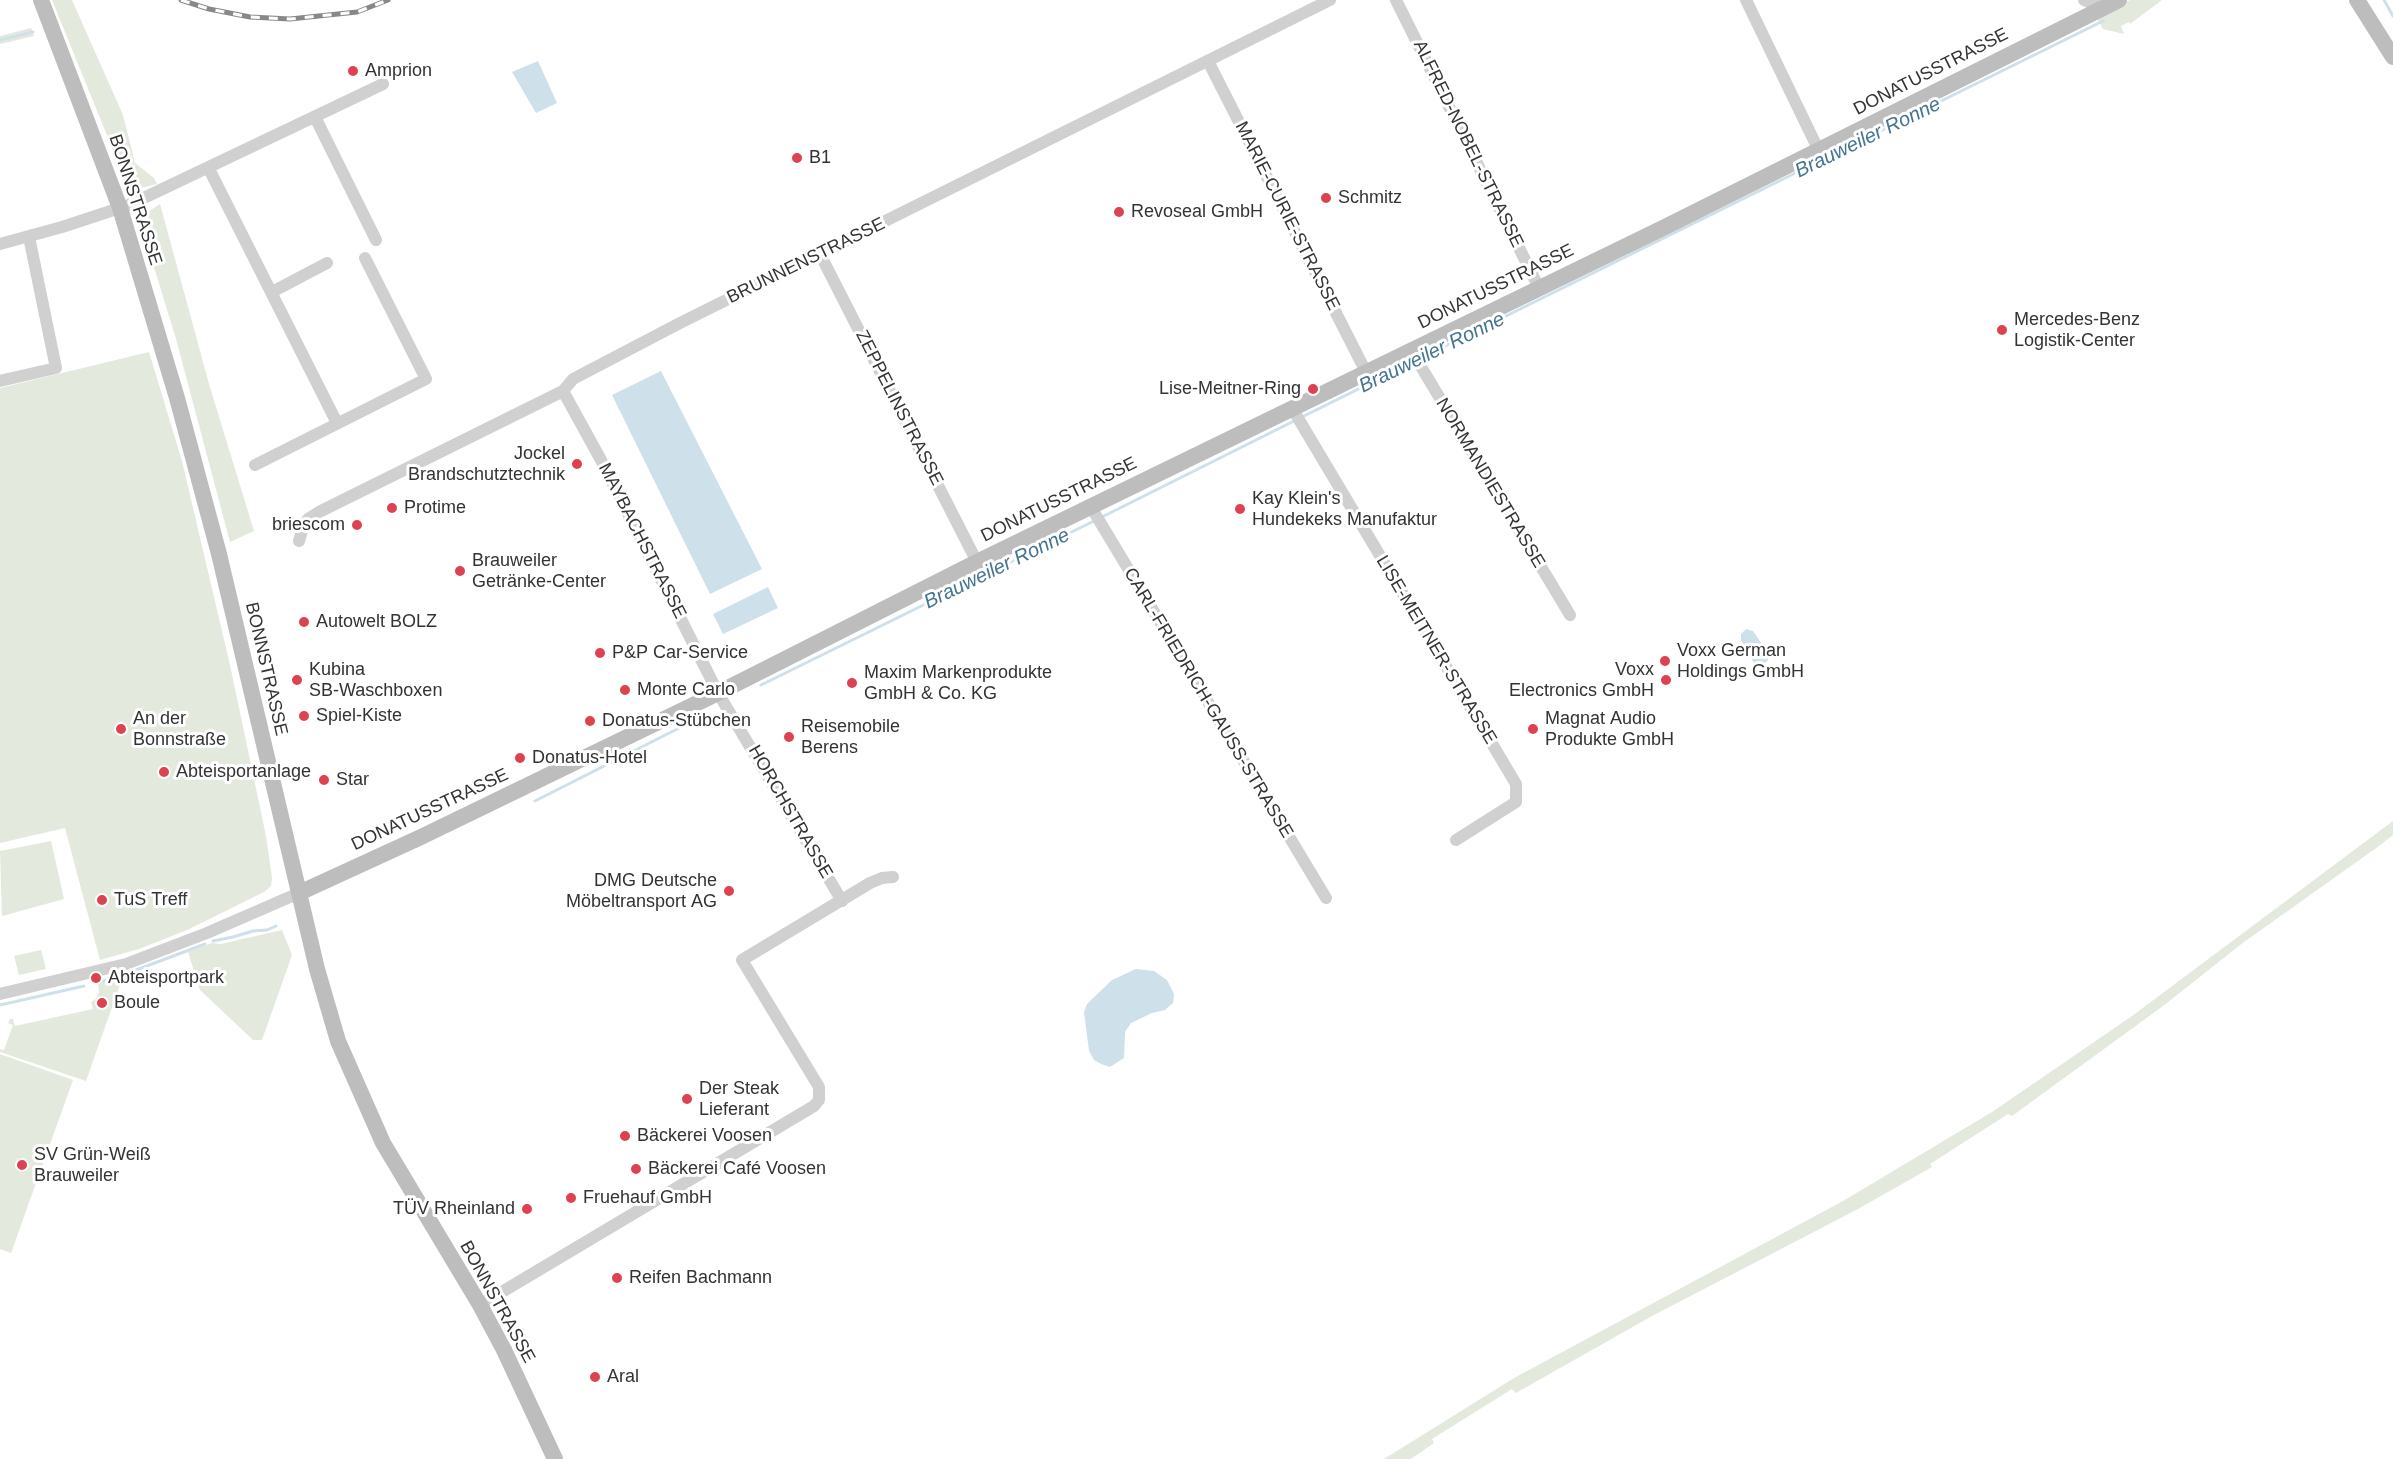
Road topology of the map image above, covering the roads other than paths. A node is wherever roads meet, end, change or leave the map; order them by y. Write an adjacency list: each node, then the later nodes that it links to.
1 (40, 0): 14 (street, BONNSTRASSE)
2 (1330, 0): 9 (street, BRUNNENSTRASSE)
3 (1396, 0): 21 (street, ALFRED-NOBEL-STRASSE)
4 (1746, 0): 12 (street)
5 (2084, 0): 7 (street)
6 (2357, 0): 8 (street)
7 (2112, 4): 12 (street, DONATUSSTRASSE)
8 (2393, 57)
9 (1208, 61): 18 (street, BRUNNENSTRASSE); 24 (street, MARIE-CURIE-STRASSE)
10 (383, 84): 11 (street)
11 (315, 117): 13 (street); 16 (street)
12 (1819, 151): 21 (street, DONATUSSTRASSE)
13 (209, 169): 14 (street); 22 (street)
14 (120, 208): 15 (street); 37 (street, BONNSTRASSE)
15 (28, 237): 17 (street); 25 (street)
16 (376, 240)
17 (0, 244)
18 (820, 254): 26 (street, BRUNNENSTRASSE); 32 (street, ZEPPELINSTRASSE)
19 (365, 258): 28 (street)
20 (327, 263): 22 (street)
21 (1539, 288): 23 (street, DONATUSSTRASSE)
22 (272, 292): 28 (street)
23 (1412, 352): 24 (street, DONATUSSTRASSE); 33 (street, NORMANDIESTRASSE)
24 (1366, 372): 27 (street, DONATUSSTRASSE)
25 (0, 381)
26 (563, 391): 31 (street, BRUNNENSTRASSE); 34 (street, MAYBACHSTRASSE)
27 (1293, 410): 30 (street, DONATUSSTRASSE); 35 (street, LISE-MEITNER-STRASSE)
28 (338, 423): 29 (street)
29 (255, 465)
30 (1093, 510): 32 (street, DONATUSSTRASSE); 38 (street, CARL-FRIEDRICH-GAUSS-STRASSE)
31 (299, 541)
32 (976, 562): 34 (street, DONATUSSTRASSE)
33 (1570, 615)
34 (718, 693): 37 (street, DONATUSSTRASSE); 39 (street, HORCHSTRASSE)
35 (1456, 840)
36 (893, 877): 39 (street)
37 (299, 893): 40 (street, DONATUSSTRASSE); 41 (street, BONNSTRASSE)
38 (1326, 898)
39 (842, 901): 41 (street)
40 (0, 994)
41 (480, 1305): 42 (street, BONNSTRASSE)
42 (555, 1459)

